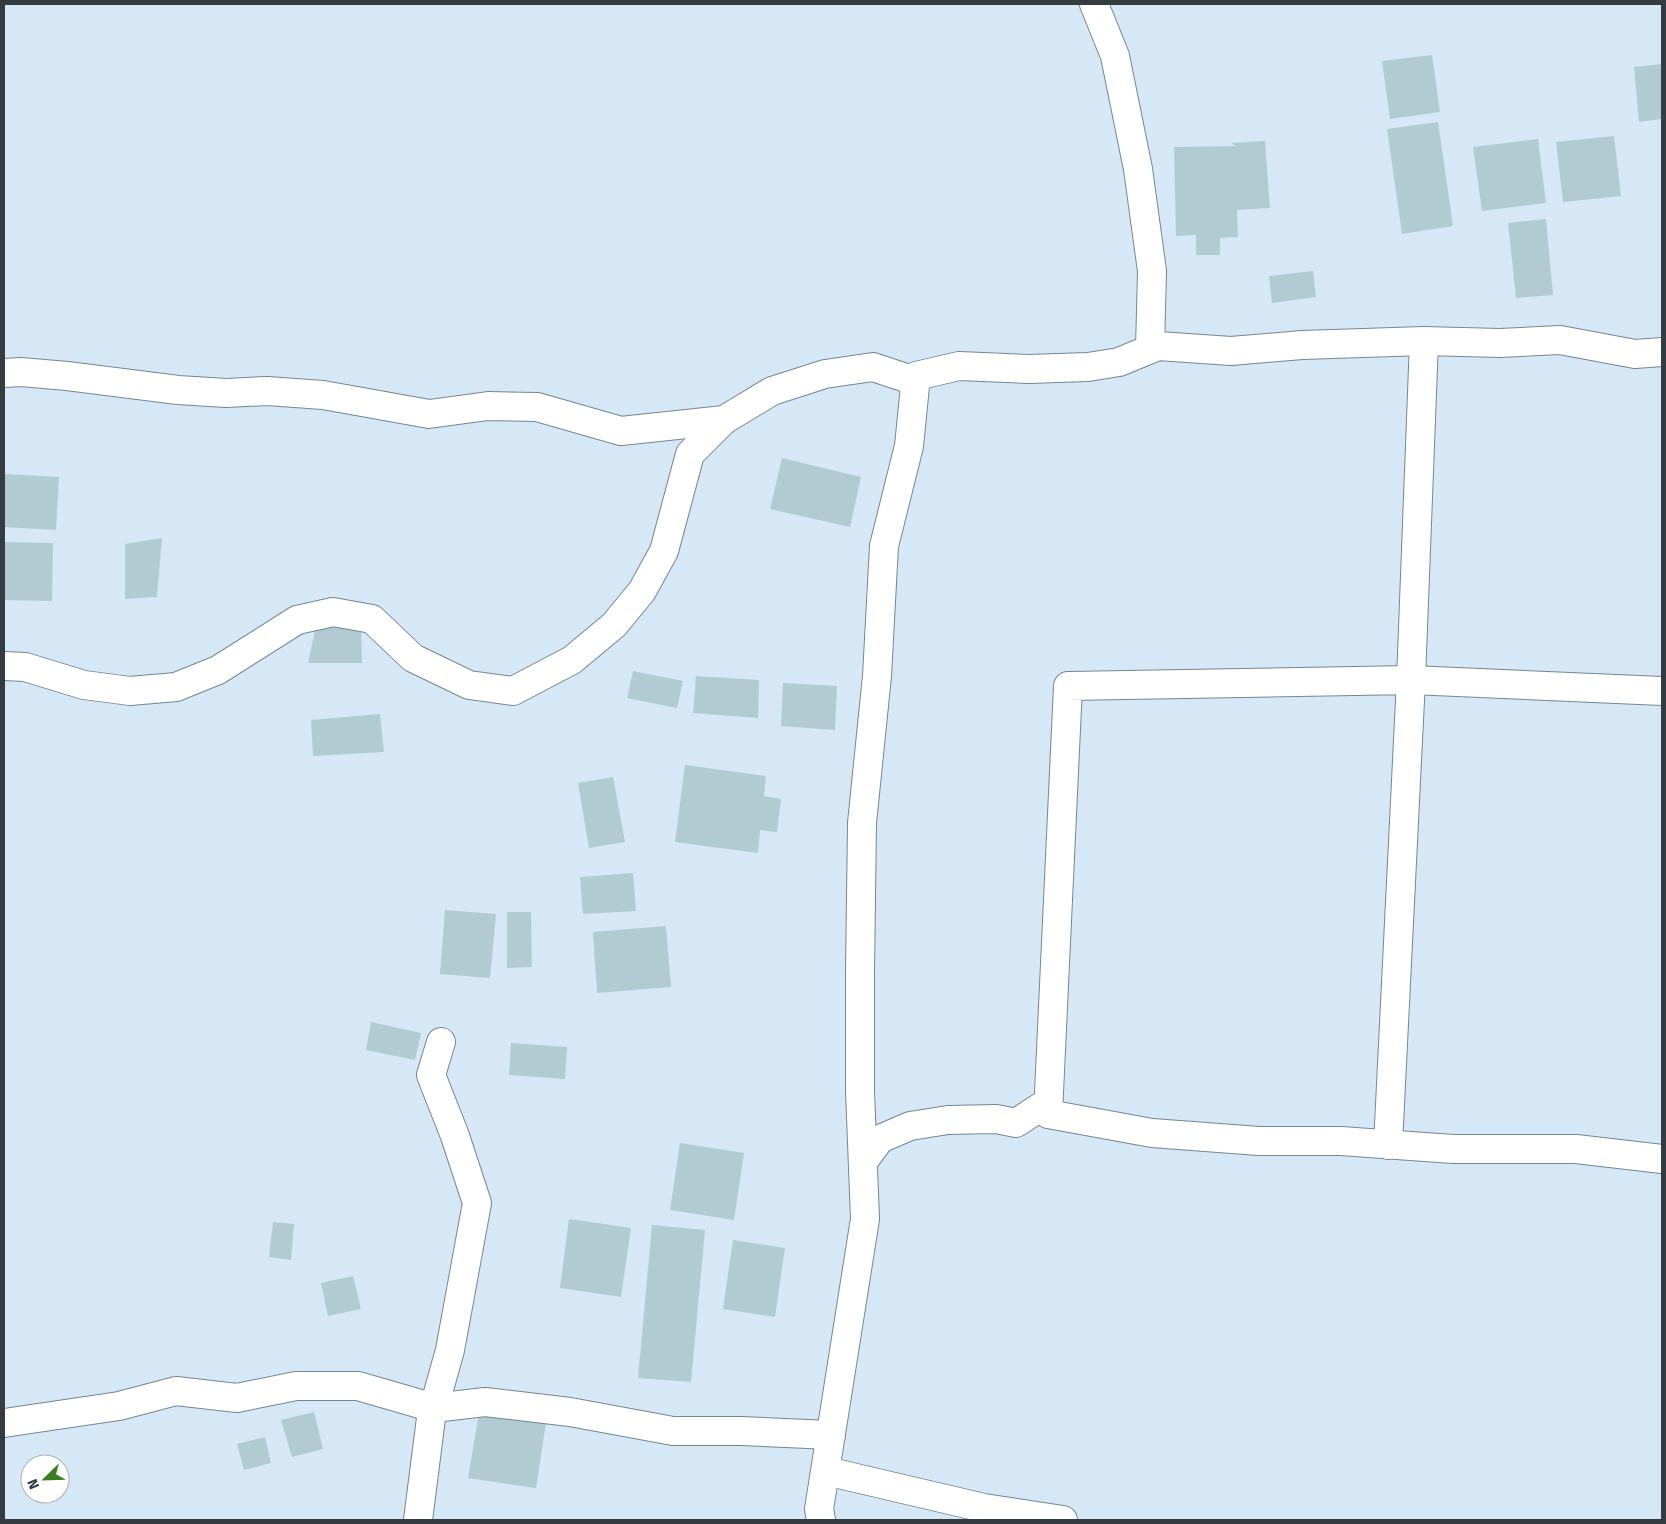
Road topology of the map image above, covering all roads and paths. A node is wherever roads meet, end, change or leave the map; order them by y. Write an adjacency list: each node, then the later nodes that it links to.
1 (1094, 4): 3 (street)
2 (1424, 340): 3 (street); 4 (street); 9 (street)
3 (1150, 349): 6 (street)
4 (1662, 352)
5 (4, 373): 7 (street)
6 (915, 381): 7 (street); 15 (street)
7 (724, 420): 8 (street)
8 (4, 666)
9 (1411, 680): 10 (street); 12 (street); 13 (street)
10 (1662, 691)
11 (441, 1042): 16 (street)
12 (1048, 1102): 13 (street); 15 (street)
13 (1388, 1145): 14 (street)
14 (1662, 1159)
15 (862, 1162): 18 (street)
16 (434, 1408): 17 (street); 18 (street); 20 (street)
17 (4, 1423)
18 (831, 1435): 19 (street)
19 (826, 1471): 21 (street); 22 (street)
20 (418, 1520)
21 (821, 1520)
22 (1064, 1520)

